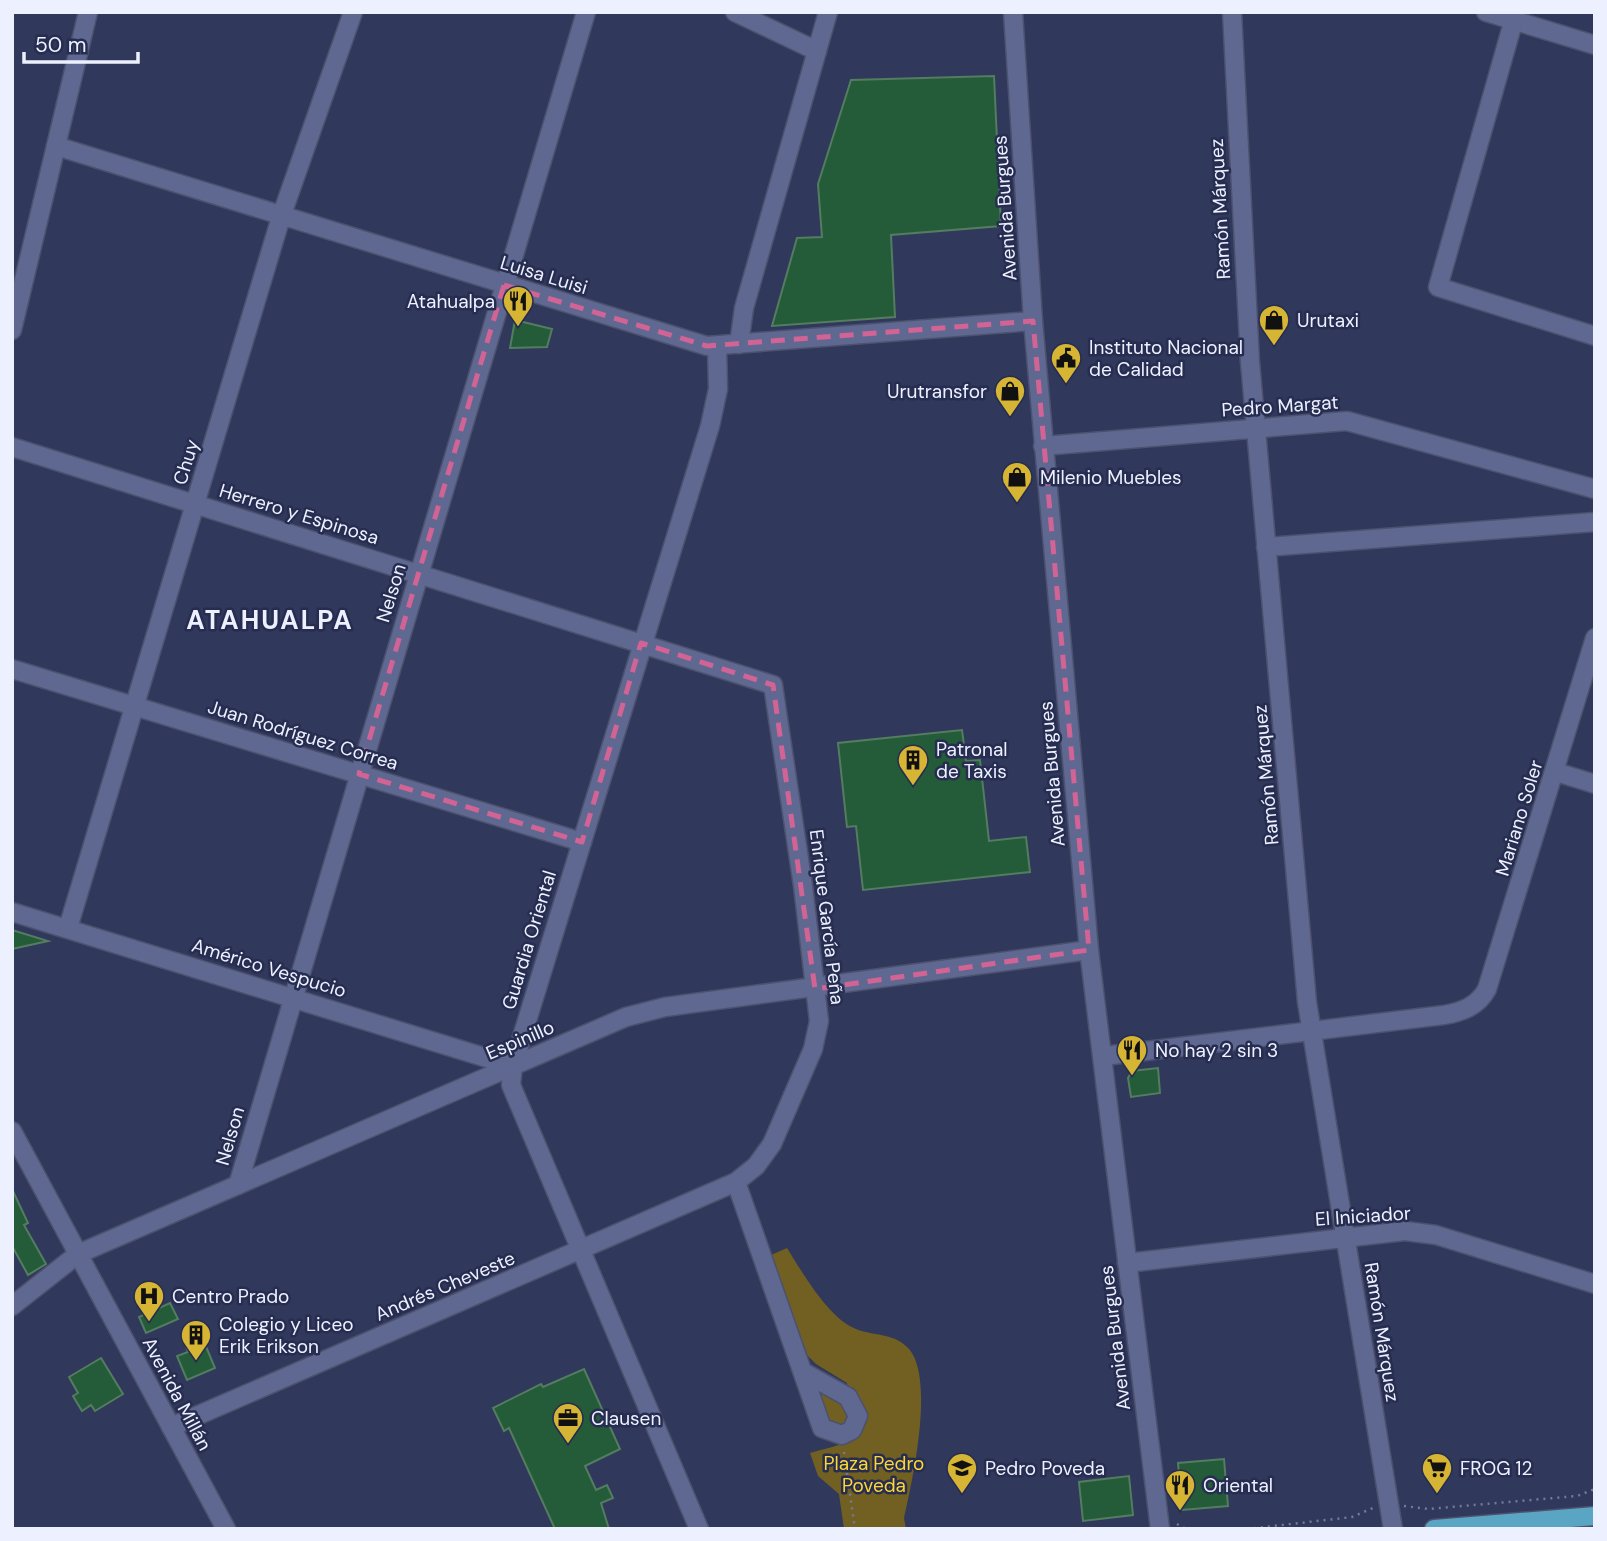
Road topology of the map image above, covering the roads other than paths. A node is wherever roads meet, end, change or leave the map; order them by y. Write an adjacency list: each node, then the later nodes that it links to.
1 (88, 12): 12 (street)
2 (353, 12): 13 (street, Chuy)
3 (586, 12): 14 (street, Nelson)
4 (735, 12): 11 (street)
5 (828, 12): 11 (street)
6 (1013, 12): 15 (street, Avenida Burgues)
7 (1232, 12): 20 (street, Ramón Márquez)
8 (1486, 12): 9 (street)
9 (1514, 16): 10 (street); 17 (street)
10 (1595, 45)
11 (817, 51): 18 (street)
12 (56, 146): 13 (street, Luisa Luisi); 16 (street)
13 (281, 217): 14 (street, Luisa Luisi); 24 (street, Chuy)
14 (505, 285): 19 (street, Luisa Luisi); 27 (street, Nelson)
15 (1033, 321): 18 (street, Luisa Luisi); 21 (street, Avenida Burgues)
16 (12, 330)
17 (1595, 336)
18 (739, 344): 19 (street, Luisa Luisi)
19 (717, 346): 29 (street, Guardia Oriental)
20 (1256, 428): 21 (street, Pedro Margat); 23 (street, Pedro Margat); 26 (street, Ramón Márquez)
21 (1043, 446): 39 (street, Avenida Burgues)
22 (12, 447): 24 (street, Herrero y Espinosa)
23 (1595, 489)
24 (195, 504): 27 (street, Herrero y Espinosa); 32 (street, Chuy)
25 (1595, 522): 26 (street)
26 (1266, 547): 42 (street, Ramón Márquez)
27 (419, 574): 29 (street, Herrero y Espinosa); 34 (street, Nelson)
28 (1595, 638): 33 (street, Mariano Soler)
29 (641, 643): 31 (street, Herrero y Espinosa); 36 (street, Guardia Oriental)
30 (12, 669): 32 (street, Juan Rodríguez Correa)
31 (773, 685): 40 (street, Enrique García Peña)
32 (136, 706): 34 (street, Juan Rodríguez Correa); 38 (street, Chuy)
33 (1556, 772): 35 (street); 42 (street, Mariano Soler)
34 (359, 774): 36 (street, Juan Rodríguez Correa); 41 (street, Nelson)
35 (1595, 784)
36 (582, 842): 44 (street, Guardia Oriental)
37 (12, 912): 38 (street, Américo Vespucio)
38 (68, 928): 41 (street, Américo Vespucio)
39 (1089, 950): 40 (street, Espinillo); 43 (street, Avenida Burgues)
40 (816, 989): 44 (street, Espinillo); 47 (street, Enrique García Peña)
41 (291, 996): 44 (street, Américo Vespucio); 48 (street, Nelson)
42 (1311, 1031): 43 (street); 49 (street, Ramón Márquez)
43 (1104, 1056): 52 (street, Avenida Burgues)
44 (513, 1066): 48 (street, Espinillo); 50 (street, Guardia Oriental)
45 (12, 1131): 46 (street, Avenida Millán)
46 (18, 1156): 51 (street, Avenida Millán)
47 (736, 1182): 50 (street, Andrés Cheveste); 55 (street)
48 (238, 1185): 51 (street, Espinillo)
49 (1344, 1236): 52 (street, El Iniciador); 53 (street, El Iniciador); 61 (street, Ramón Márquez)
50 (583, 1250): 56 (street, Andrés Cheveste); 59 (street, Guardia Oriental)
51 (78, 1254): 54 (street, Espinillo); 56 (street, Avenida Millán)
52 (1127, 1263): 60 (street, Avenida Burgues)
53 (1595, 1284)
54 (12, 1306)
55 (805, 1373): 55 (street)
56 (171, 1427): 58 (street, Avenida Millán)
57 (1595, 1516): 62 (main road)
58 (226, 1529)
59 (699, 1529)
60 (1160, 1529)
61 (1393, 1529)
62 (1434, 1529)

